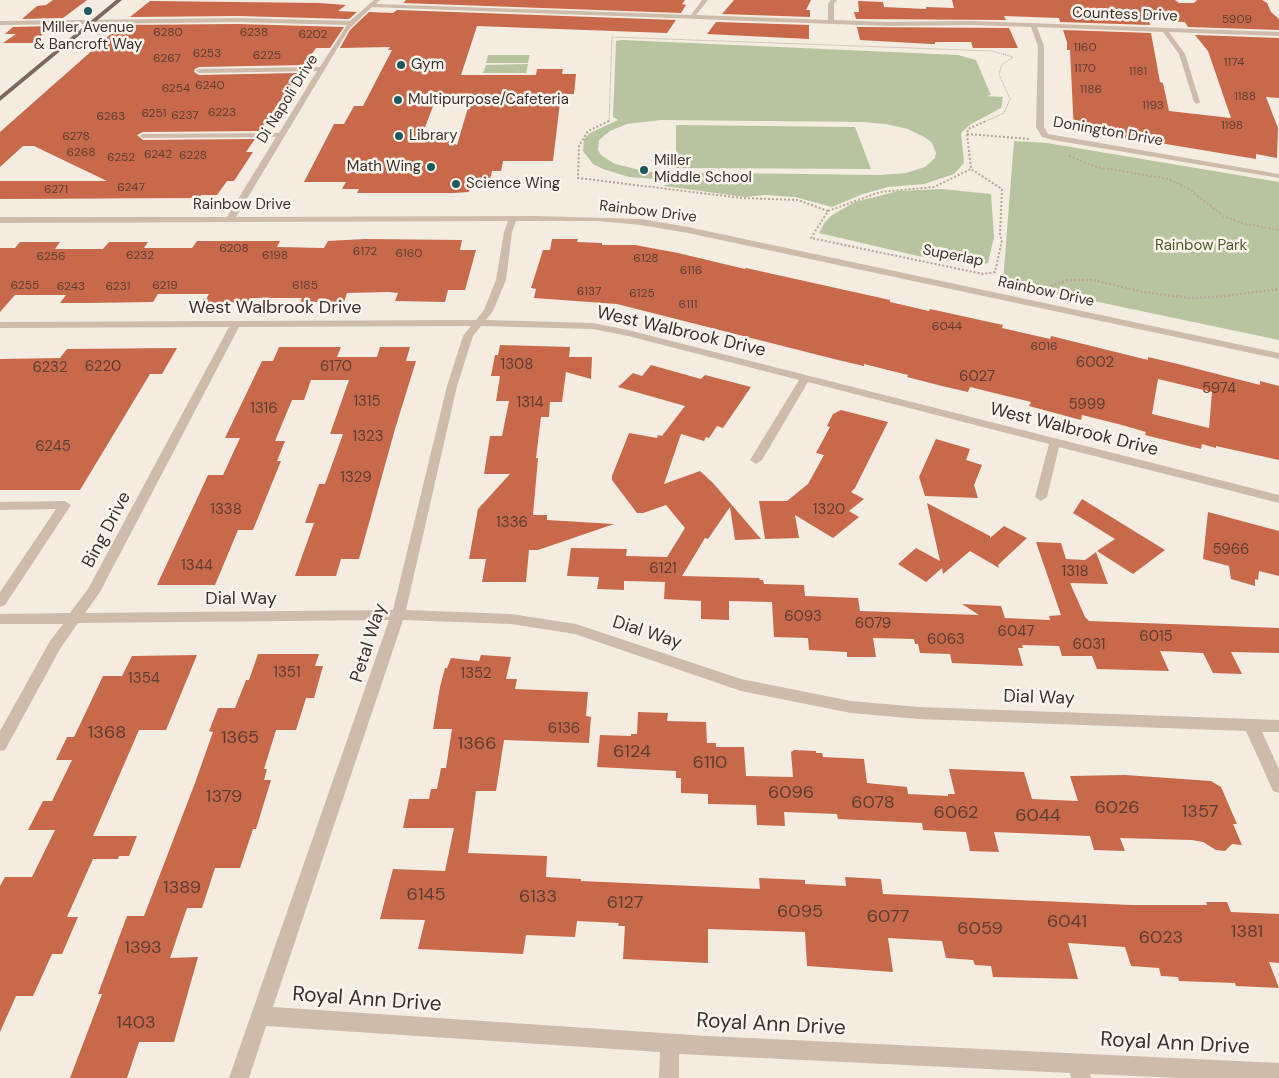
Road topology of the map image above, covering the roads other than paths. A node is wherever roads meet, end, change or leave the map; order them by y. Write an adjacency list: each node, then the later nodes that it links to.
1 (119, 0): 6 (main road)
2 (705, 0): 5 (street)
3 (834, 0): 7 (street)
4 (374, 2): 5 (street, Countess Drive); 9 (street, Di Napoli Drive)
5 (693, 16): 7 (street, Countess Drive)
6 (94, 21): 8 (street); 9 (street); 15 (main road)
7 (831, 22): 10 (street, Countess Drive)
8 (0, 23)
9 (350, 23): 13 (street, Di Napoli Drive)
10 (1033, 25): 11 (street, Countess Drive); 19 (street, Donington Drive)
11 (1164, 29): 12 (street, Countess Drive); 16 (street)
12 (1279, 34)
13 (323, 69): 14 (street); 17 (street, Di Napoli Drive)
14 (199, 71)
15 (0, 99)
16 (1197, 102)
17 (282, 135): 18 (street); 21 (street, Di Napoli Drive)
18 (143, 136)
19 (1279, 176)
20 (514, 218): 21 (street, Rainbow Drive); 23 (street, Petal Way); 26 (street, Rainbow Drive)
21 (230, 219): 22 (street, Rainbow Drive)
22 (0, 220)
23 (479, 323): 25 (street, West Walbrook Drive); 27 (street, West Walbrook Drive); 34 (street, Petal Way)
24 (0, 325): 25 (street, West Walbrook Drive)
25 (235, 325): 35 (street, Bing Drive)
26 (1279, 356)
27 (805, 378): 28 (street, West Walbrook Drive); 29 (street)
28 (1055, 442): 30 (street); 31 (street, West Walbrook Drive)
29 (756, 460)
30 (1041, 497)
31 (1279, 499)
32 (0, 506): 33 (street)
33 (0, 602)
34 (398, 616): 35 (street, Dial Way); 37 (street, Dial Way); 41 (street, Petal Way)
35 (75, 618): 36 (street, Dial Way); 39 (street, Bing Drive)
36 (0, 619)
37 (1251, 725): 38 (street, Dial Way); 40 (street)
38 (1279, 726)
39 (0, 745)
40 (1279, 786)
41 (261, 1016): 42 (street, Royal Ann Drive); 45 (street, Petal Way)
42 (670, 1044): 43 (street, Royal Ann Drive); 46 (street)
43 (1080, 1071): 44 (street, Royal Ann Drive)
44 (1279, 1073)
45 (239, 1078)
46 (669, 1078)

